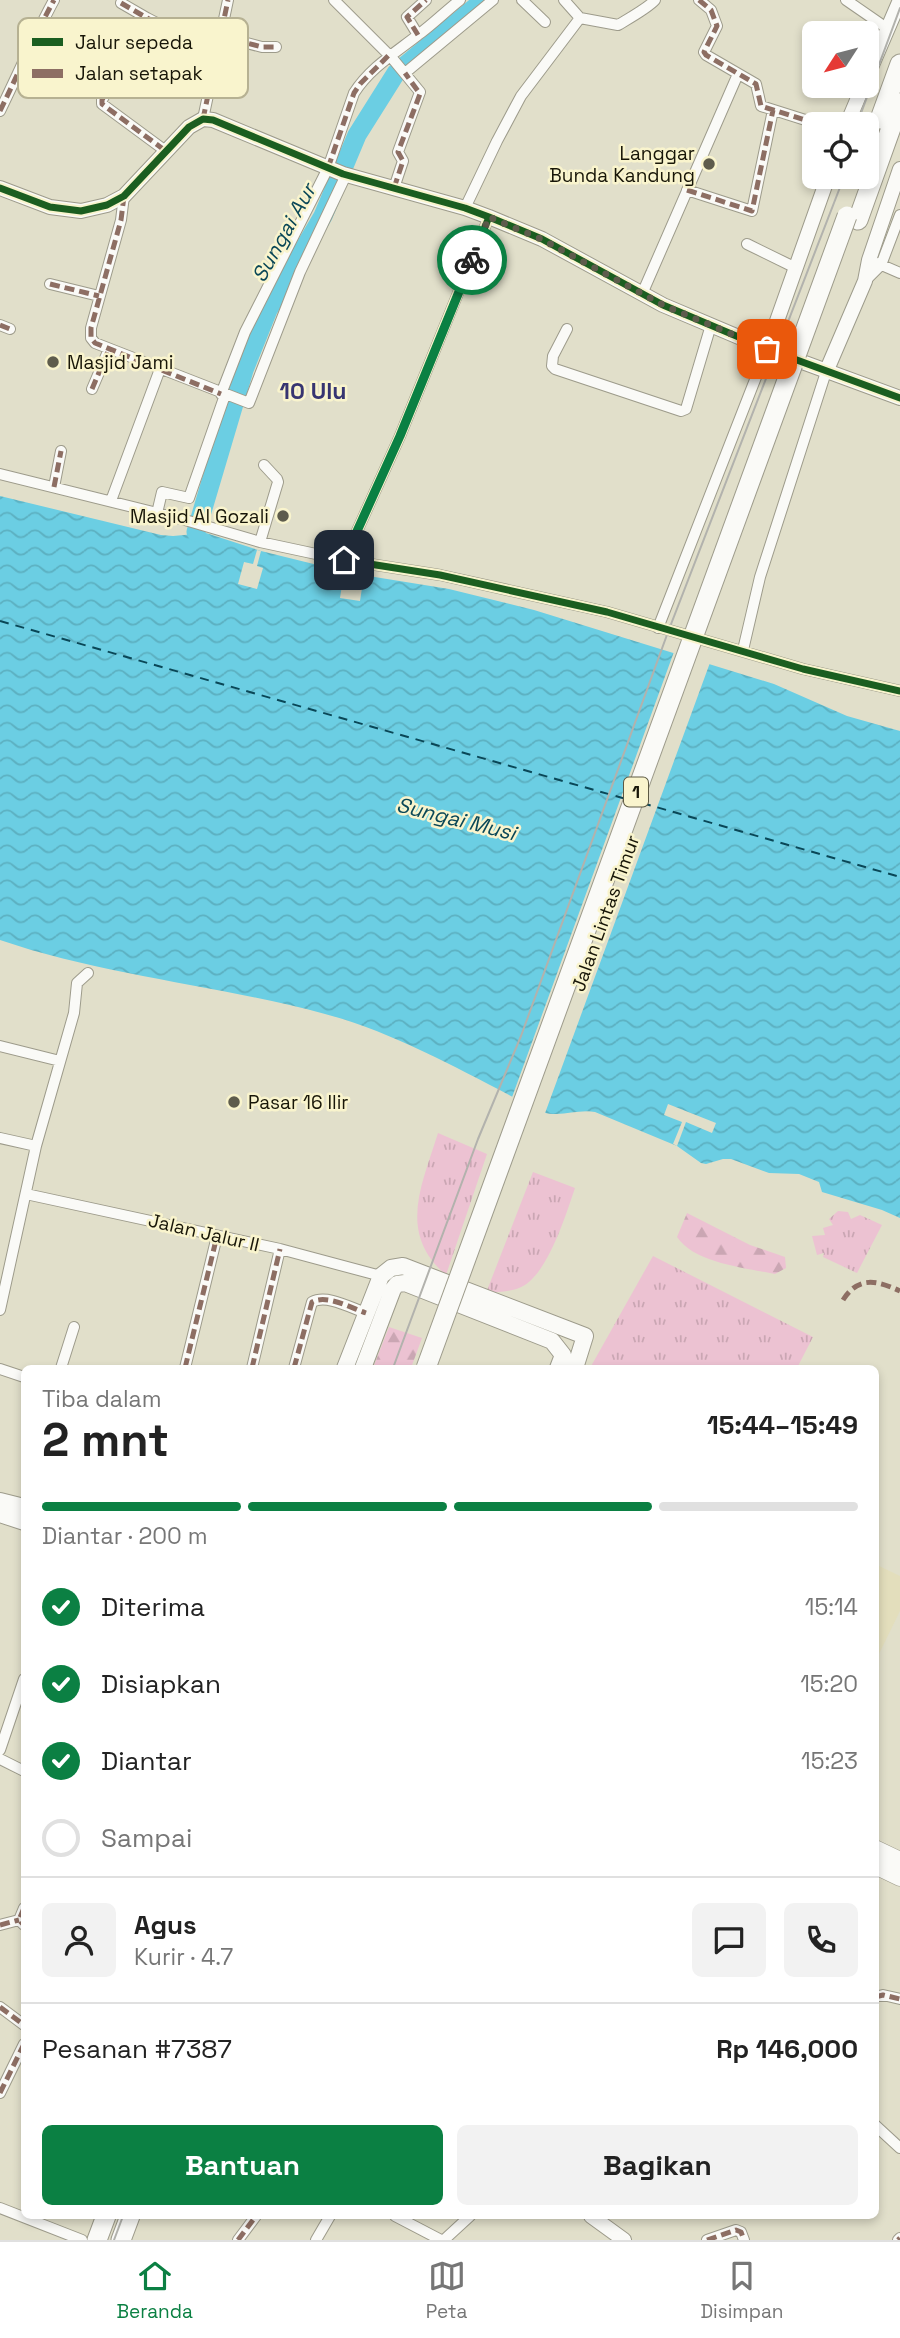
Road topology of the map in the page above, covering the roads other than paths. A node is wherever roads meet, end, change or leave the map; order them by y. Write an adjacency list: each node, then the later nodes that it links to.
1 (54, 0): 14 (street)
2 (228, 0): 16 (street)
3 (334, 0): 24 (street)
4 (426, 0): 20 (street)
5 (460, 0): 20 (street)
6 (493, 0): 26 (street)
7 (522, 0): 18 (street)
8 (565, 0): 17 (street)
9 (655, 0): 17 (street)
10 (699, 0): 27 (street)
11 (846, 0): 19 (street)
12 (900, 0): 19 (street)
13 (121, 3): 15 (street)
14 (44, 18)
15 (147, 18)
16 (224, 18)
17 (580, 18): 46 (street)
18 (545, 22)
19 (888, 29): 23 (street)
20 (418, 35): 24 (street)
21 (248, 43): 22 (street)
22 (276, 47)
23 (879, 49)
24 (390, 56): 26 (street); 39 (street)
25 (900, 64): 36 (highway)
26 (405, 72): 41 (street)
27 (737, 74): 32 (street); 44 (street)
28 (18, 76): 33 (street)
29 (103, 98): 37 (street)
30 (208, 98): 34 (street)
31 (900, 103): 48 (highway, Jalan Lintas Timur / 1)
32 (773, 110): 35 (street); 44 (street)
33 (0, 111)
34 (203, 119): 37 (street); 39 (street)
35 (802, 119)
36 (879, 123)
37 (167, 152): 45 (street)
38 (900, 169): 51 (street)
39 (337, 172): 41 (street); 54 (street); 56 (street)
40 (0, 188): 45 (street)
41 (394, 188): 46 (street)
42 (824, 189): 52 (street)
43 (858, 189): 48 (highway, Jalan Lintas Timur / 1)
44 (687, 190): 57 (street)
45 (124, 196): 58 (street)
46 (465, 208): 47 (street)
47 (489, 217): 57 (street); 75 (street)
48 (852, 218): 97 (highway, Jalan Lintas Timur / 1, bridge); 98 (highway, Jalan Lintas Timur / 1)
49 (899, 220): 51 (street)
50 (747, 244): 52 (street)
51 (875, 262): 53 (street); 64 (street)
52 (796, 268): 62 (street)
53 (900, 273)
54 (272, 281): 56 (street); 66 (street)
55 (50, 284): 58 (street)
56 (290, 290): 66 (street)
57 (642, 294): 59 (street)
58 (99, 296): 61 (street)
59 (711, 325): 60 (street); 62 (street)
60 (567, 329)
61 (109, 349): 63 (street); 65 (street)
62 (767, 349): 64 (street); 76 (street)
63 (160, 369): 66 (street); 72 (street)
64 (826, 372): 67 (street); 77 (street)
65 (92, 389)
66 (225, 395): 73 (street)
67 (900, 398)
68 (61, 451): 71 (street)
69 (264, 465): 74 (street)
70 (0, 474): 71 (street)
71 (54, 486): 74 (street)
72 (113, 498)
73 (158, 509)
74 (260, 542): 75 (street)
75 (344, 560): 76 (street)
76 (658, 628): 77 (street)
77 (743, 650): 78 (street)
78 (900, 691)
79 (88, 973): 81 (street)
80 (0, 1046): 81 (street)
81 (60, 1061): 83 (street)
82 (0, 1138): 83 (street)
83 (36, 1146): 84 (street)
84 (26, 1194): 85 (street, Jalan Jalur II); 88 (street)
85 (217, 1236): 86 (street, Jalan Jalur II); 92 (street)
86 (280, 1249): 87 (street, Jalan Jalur II); 93 (street)
87 (381, 1276): 89 (main road); 100 (main road)
88 (0, 1310)
89 (366, 1313): 94 (street); 95 (main road)
90 (74, 1327): 91 (street)
91 (62, 1365)
92 (187, 1365)
93 (253, 1365)
94 (295, 1365)
95 (346, 1365)
96 (364, 1365): 99 (main road)
97 (427, 1365)
98 (440, 1365)
99 (559, 1365)
100 (576, 1365)
101 (0, 1369): 102 (street)
102 (21, 1376)
103 (0, 1501): 104 (main road)
104 (21, 1506)
105 (0, 1514): 106 (main road)
106 (21, 1521)
107 (21, 1694): 108 (street)
108 (0, 1750)
109 (0, 1759): 110 (street)
110 (21, 1770)
111 (879, 1851): 112 (main road)
112 (900, 1861)
113 (879, 1867): 114 (main road)
114 (900, 1877)
115 (21, 1922): 116 (street)
116 (0, 1925)
117 (879, 1996): 118 (street)
118 (900, 1999)
119 (0, 2007): 120 (street)
120 (21, 2018)
121 (21, 2050): 122 (street)
122 (0, 2093)
123 (879, 2129): 124 (street)
124 (900, 2148)
125 (0, 2208): 126 (street)
126 (21, 2216)
127 (28, 2219): 135 (street)
128 (105, 2219): 136 (highway)
129 (129, 2219): 137 (highway)
130 (254, 2219): 138 (street)
131 (328, 2219): 139 (street)
132 (401, 2219): 140 (street)
133 (466, 2219): 140 (street)
134 (595, 2219): 141 (street)
135 (82, 2240)
136 (97, 2240)
137 (121, 2240)
138 (239, 2240)
139 (316, 2240)
140 (442, 2240)
141 (624, 2240)
142 (707, 2240): 143 (street)
143 (744, 2240)

